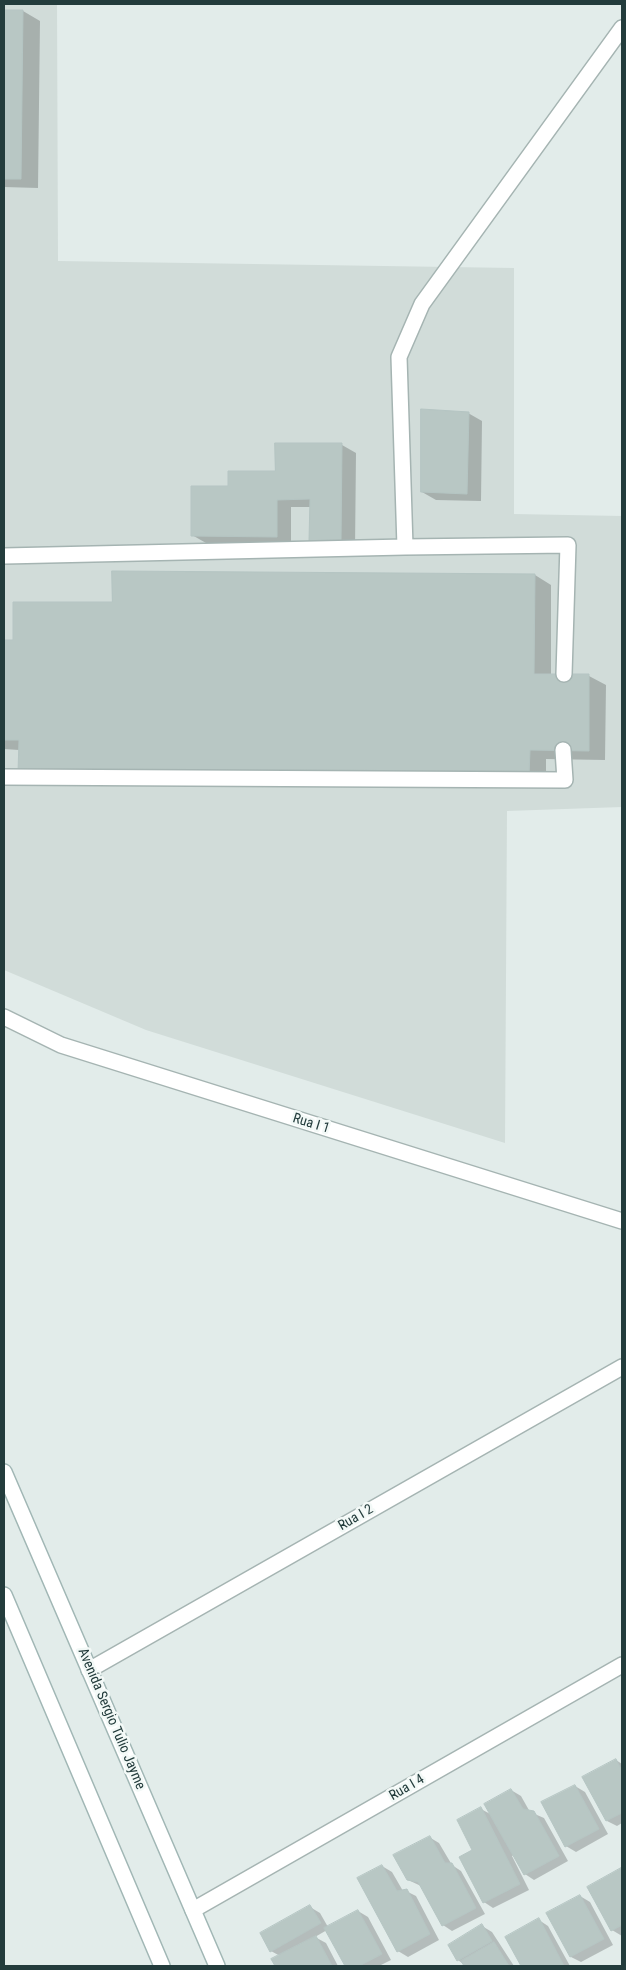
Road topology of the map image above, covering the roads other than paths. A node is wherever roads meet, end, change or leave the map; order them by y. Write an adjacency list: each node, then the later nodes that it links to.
1 (622, 28): 2 (street)
2 (405, 547): 3 (street); 4 (street)
3 (4, 556)
4 (564, 674)
5 (562, 750): 6 (street)
6 (4, 777)
7 (4, 1017): 8 (street, Rua I 1)
8 (622, 1221)
9 (622, 1367): 13 (street, Rua I 2)
10 (4, 1472): 13 (street, Avenida Sergio Tulio Jayme)
11 (4, 1595): 15 (street)
12 (622, 1665): 14 (street, Rua I 4)
13 (90, 1670): 14 (street, Avenida Sergio Tulio Jayme)
14 (193, 1910): 16 (street, Avenida Sergio Tulio Jayme)
15 (162, 1966)
16 (217, 1966)

